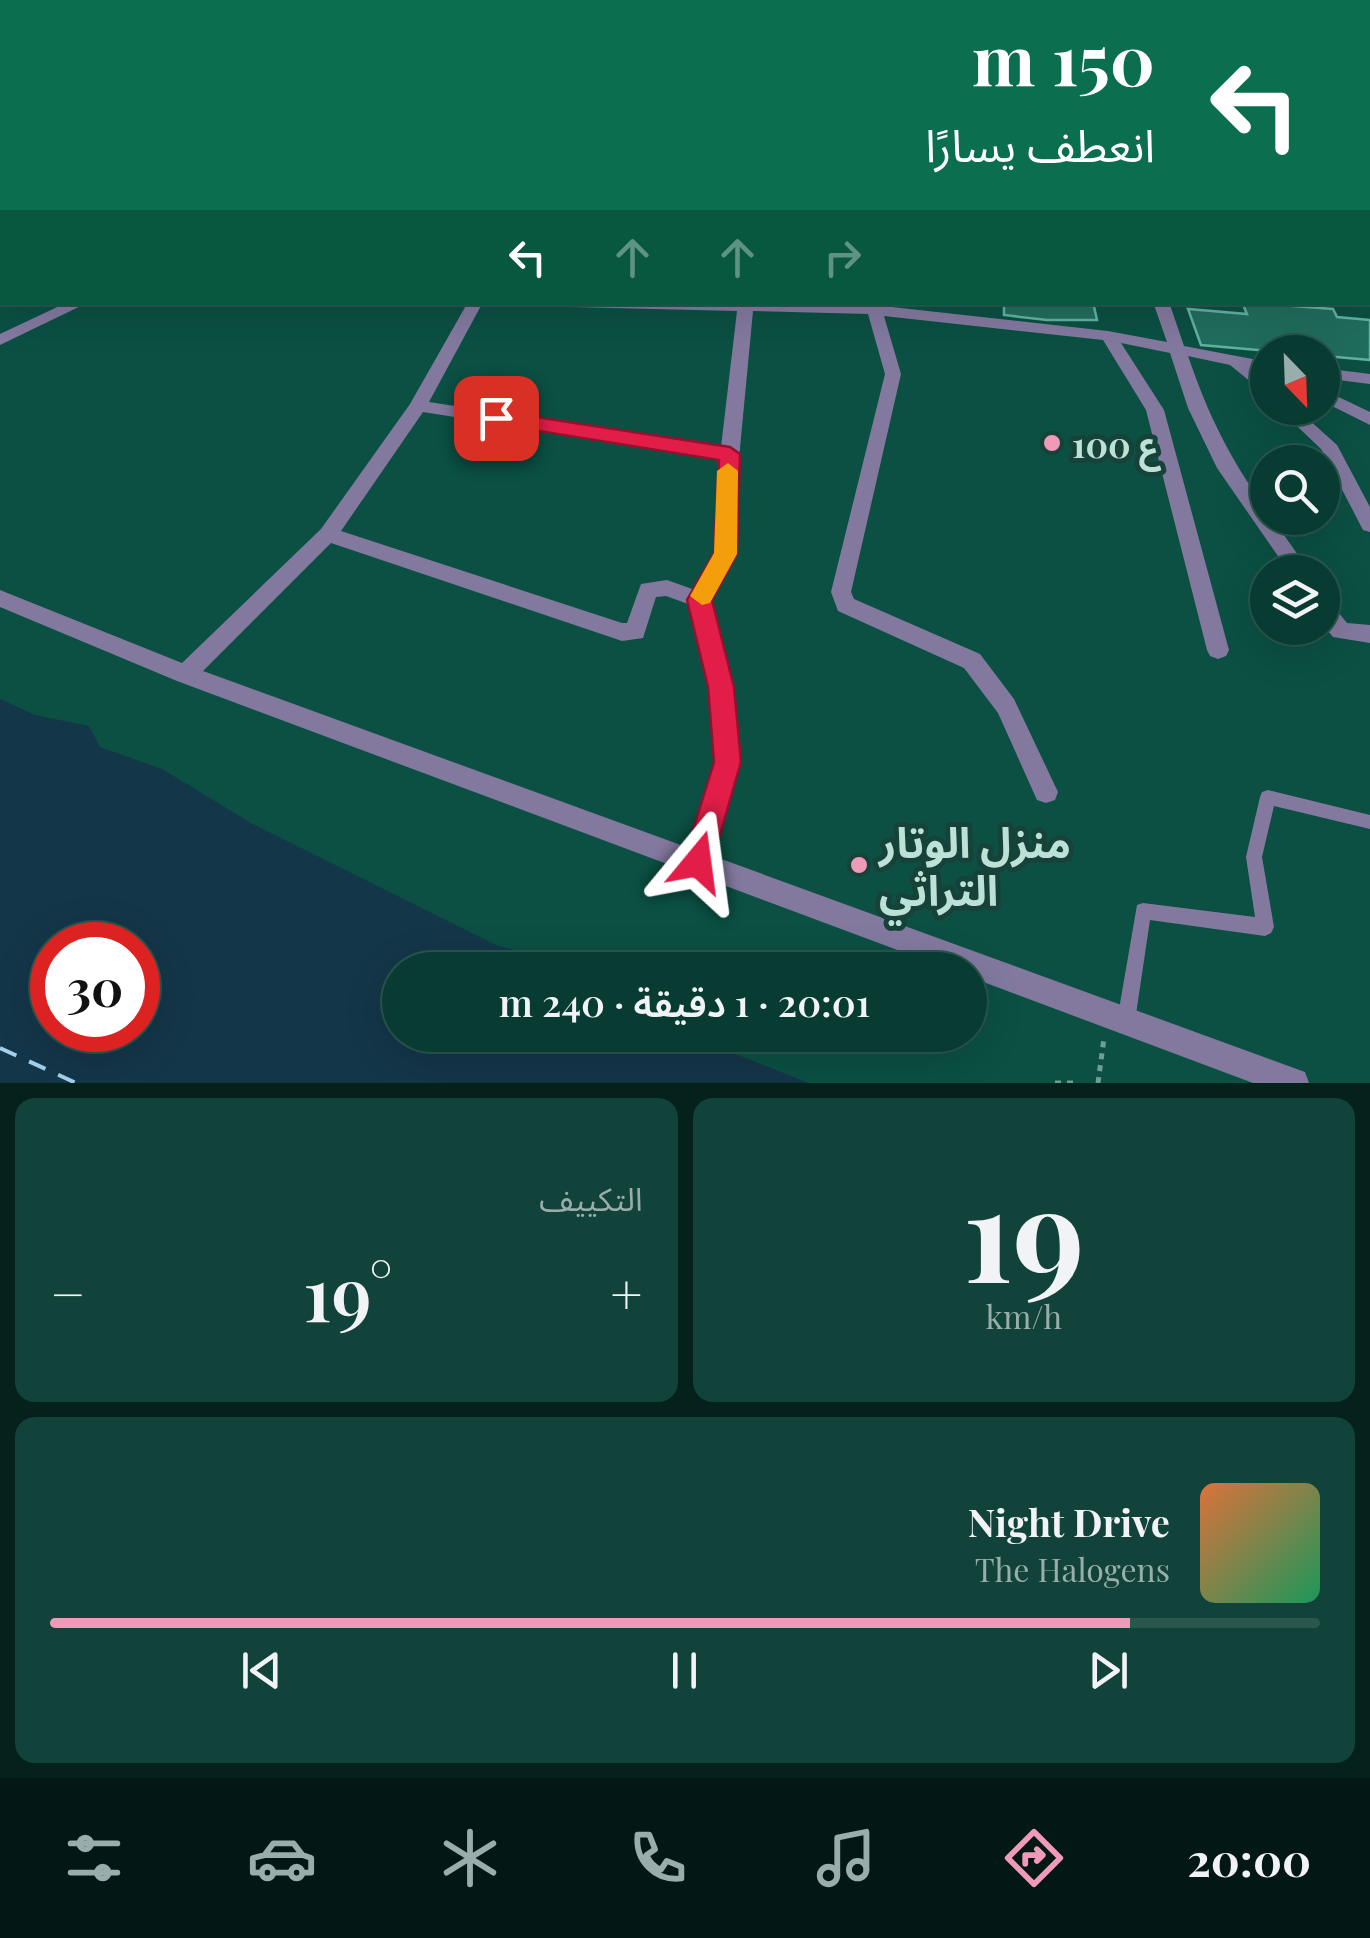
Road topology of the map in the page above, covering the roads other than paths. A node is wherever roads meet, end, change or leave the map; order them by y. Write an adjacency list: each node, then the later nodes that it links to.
1 (1046, 0): 2 (street)
2 (1064, 0)
3 (76, 305): 10 (street)
4 (474, 305): 18 (street)
5 (646, 305): 7 (street)
6 (1162, 305): 11 (street)
7 (744, 309): 8 (street); 21 (street)
8 (874, 310): 9 (street); 31 (street)
9 (1108, 336): 11 (street); 29 (street)
10 (0, 340)
11 (1176, 348): 12 (street); 24 (street)
12 (1237, 363): 13 (street); 14 (street)
13 (1250, 366)
14 (1250, 375)
15 (1340, 376): 16 (street)
16 (1370, 379)
17 (1340, 403): 19 (street)
18 (418, 406): 21 (street); 23 (street)
19 (1370, 419)
20 (1305, 425): 22 (street)
21 (730, 454): 26 (street)
22 (1370, 525)
23 (328, 534): 26 (street); 30 (street)
24 (1288, 555)
25 (0, 598): 30 (street)
26 (700, 600): 33 (street)
27 (1340, 630): 28 (street)
28 (1370, 634)
29 (1218, 650)
30 (185, 674): 33 (street)
31 (1046, 792)
32 (1370, 822): 34 (lane)
33 (698, 862): 34 (street)
34 (1115, 1028): 35 (street)
35 (1294, 1083)

